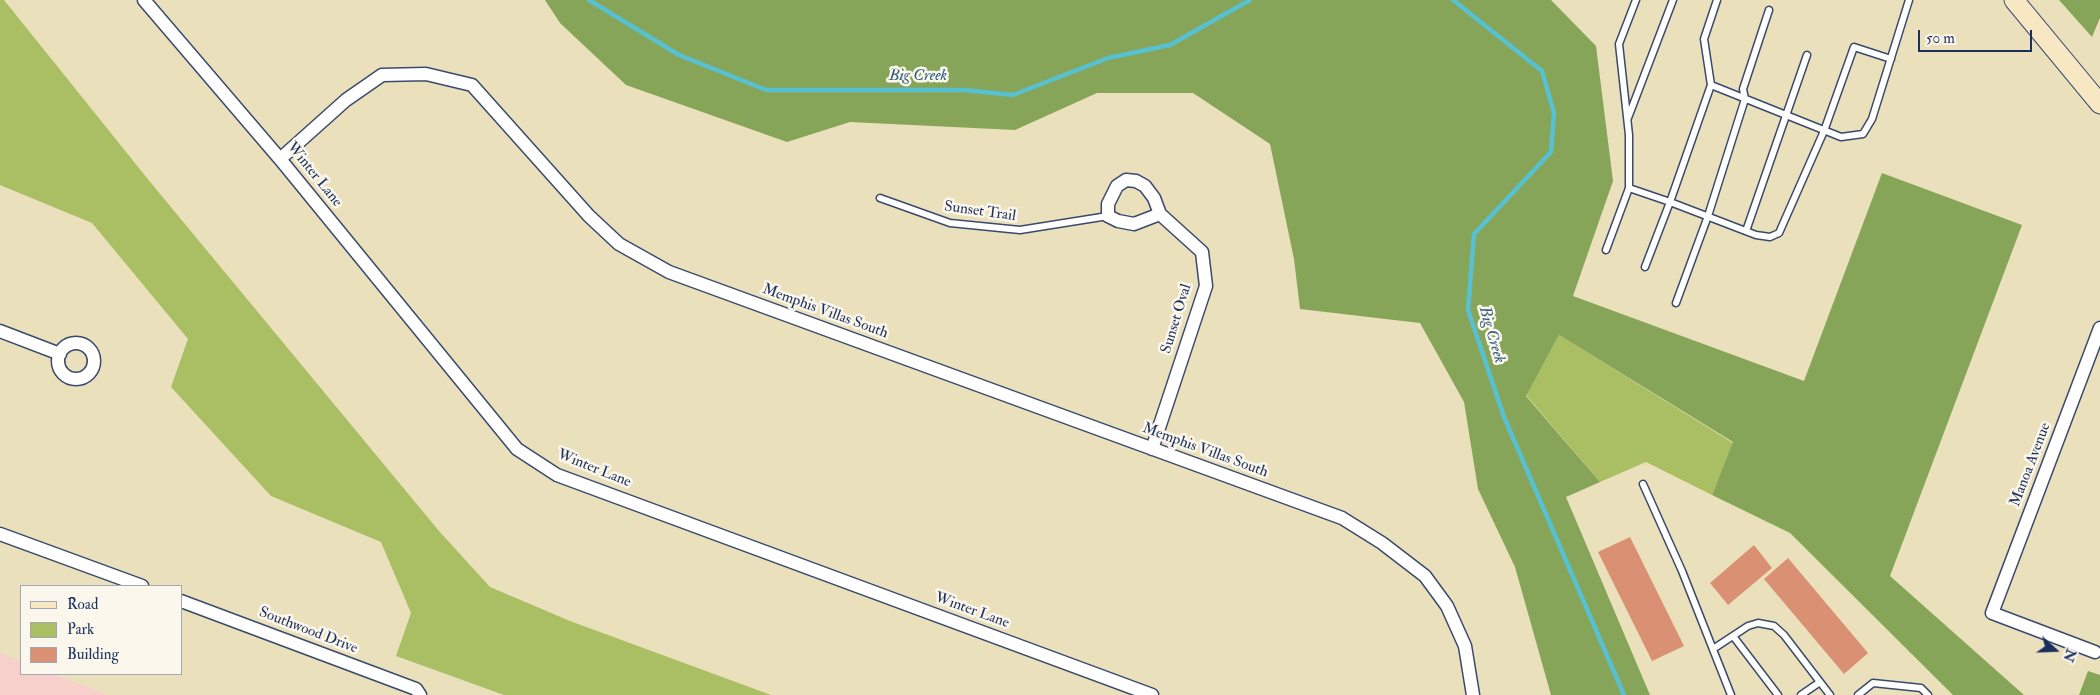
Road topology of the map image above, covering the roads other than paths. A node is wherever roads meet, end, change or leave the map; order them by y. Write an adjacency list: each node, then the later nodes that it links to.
1 (144, 0): 16 (street, Winter Lane)
2 (1636, 0): 14 (lane)
3 (1673, 0): 14 (lane)
4 (1717, 0): 10 (lane)
5 (1909, 0): 9 (lane)
6 (2014, 0): 12 (main road)
7 (1769, 10): 11 (lane)
8 (1806, 55): 13 (lane)
9 (1891, 59): 15 (lane); 15 (lane)
10 (1711, 85): 11 (lane); 19 (lane)
11 (1745, 99): 13 (lane); 22 (lane)
12 (2100, 104)
13 (1786, 116): 15 (lane); 23 (lane)
14 (1627, 120): 17 (lane)
15 (1824, 130): 23 (lane)
16 (280, 159): 30 (street, Memphis Villas South); 40 (street, Winter Lane)
17 (1628, 188): 19 (lane); 24 (lane)
18 (880, 198): 21 (lane, Sunset Trail)
19 (1670, 202): 22 (lane); 25 (lane)
20 (1160, 214): 21 (street); 21 (street, Sunset Oval); 30 (street, Sunset Oval)
21 (1108, 216)
22 (1708, 216): 23 (lane); 26 (lane)
23 (1746, 230)
24 (1606, 250)
25 (1646, 267)
26 (1676, 303)
27 (2100, 328): 37 (street, Manoa Avenue)
28 (0, 331): 29 (street)
29 (60, 354)
30 (1152, 449): 41 (street, Memphis Villas South)
31 (1643, 484): 36 (lane)
32 (0, 534): 33 (street)
33 (139, 585)
34 (182, 601): 39 (street, Southwood Drive)
35 (1733, 636): 36 (lane); 38 (lane); 43 (lane)
36 (1713, 649): 42 (lane)
37 (2095, 652)
38 (1820, 682): 44 (lane); 45 (lane)
39 (420, 695)
40 (1152, 695)
41 (1473, 695)
42 (1731, 695)
43 (1778, 695)
44 (1801, 695)
45 (1830, 695)
46 (1858, 695): 47 (lane)
47 (1928, 695)

